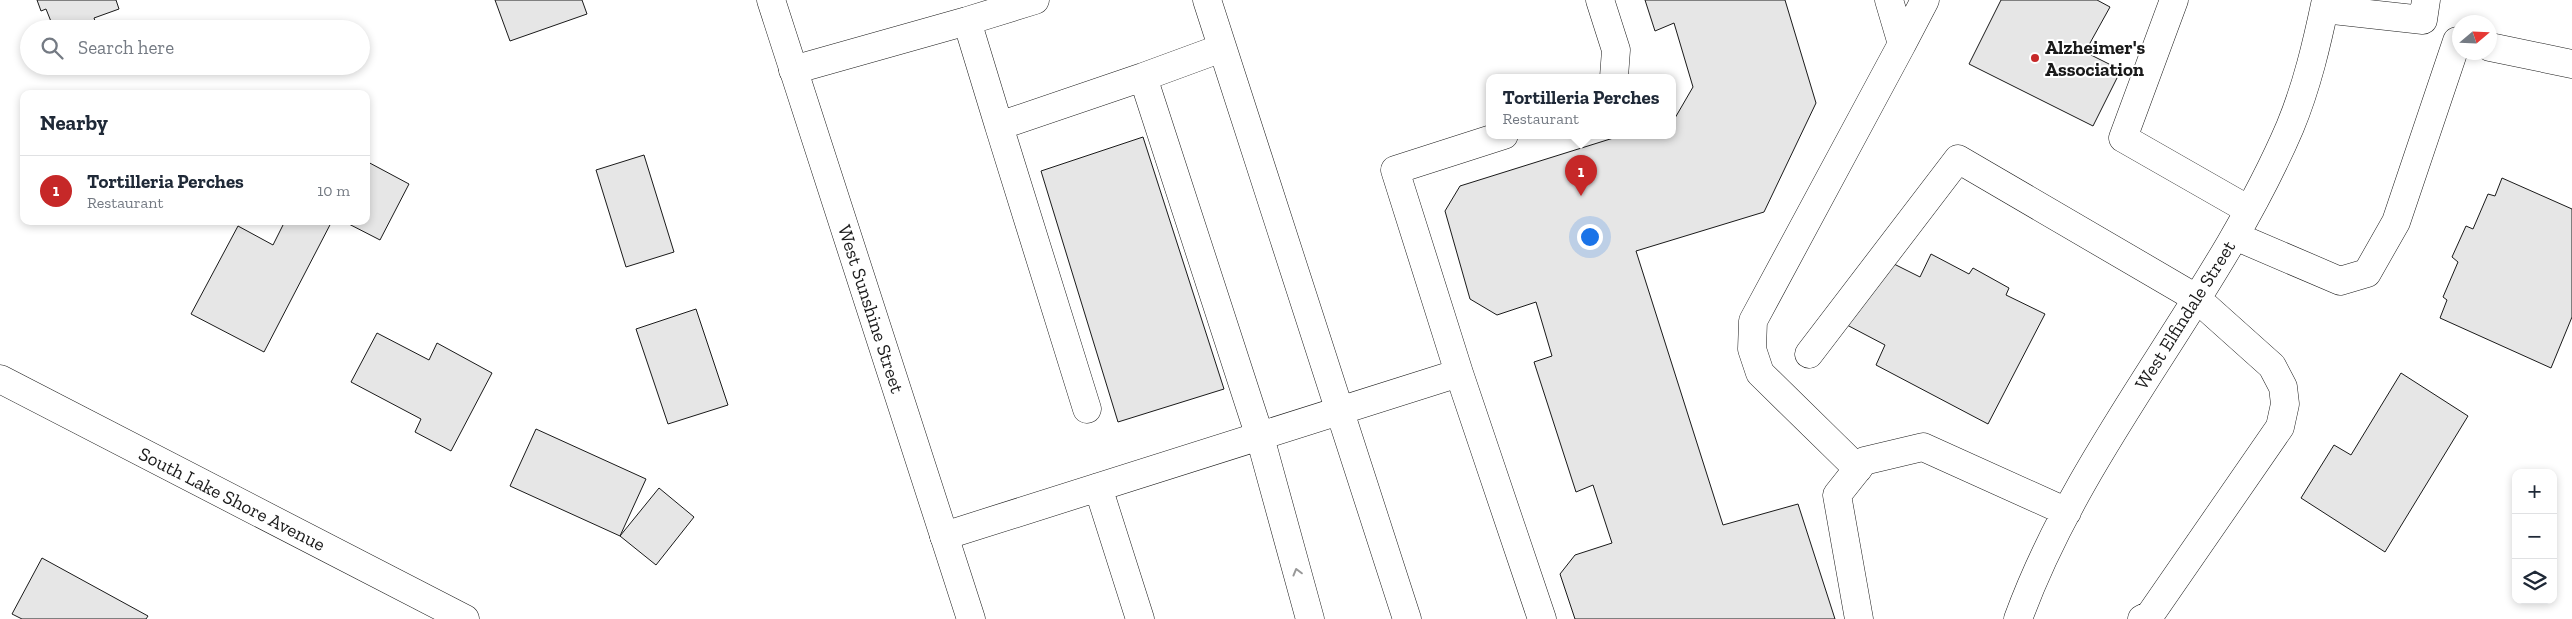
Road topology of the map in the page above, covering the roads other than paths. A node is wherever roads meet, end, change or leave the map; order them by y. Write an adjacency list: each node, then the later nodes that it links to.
1 (771, 0): 17 (street, West Sunshine Street)
2 (1035, 0): 10 (street)
3 (1207, 0): 13 (street)
4 (1600, 0): 18 (street)
5 (1889, 0): 12 (street)
6 (1925, 0): 12 (street)
7 (2174, 0): 22 (street)
8 (2325, 5): 9 (street); 22 (street, West Elfindale Street)
9 (2424, 10): 11 (street)
10 (967, 22): 17 (street); 20 (street)
11 (2452, 40)
12 (1902, 44): 31 (street)
13 (1222, 48): 19 (street); 29 (street)
14 (2497, 48): 16 (street)
15 (2452, 59): 23 (street)
16 (2572, 64)
17 (793, 70): 34 (street, West Sunshine Street)
18 (1614, 74)
19 (1143, 76): 20 (street); 30 (street)
20 (999, 126): 28 (street)
21 (1492, 139): 26 (street)
22 (2249, 210): 23 (street, West Elfindale Street)
23 (2235, 236): 24 (street, West Elfindale Street)
24 (2196, 298): 25 (street); 33 (street, West Elfindale Street); 43 (street)
25 (1809, 354)
26 (1459, 373): 29 (street); 41 (street)
27 (0, 379): 36 (street, South Lake Shore Avenue)
28 (1087, 409)
29 (1341, 410): 30 (street); 40 (street)
30 (1260, 437): 32 (street); 39 (street, one-way to 30)
31 (1858, 470): 33 (street); 42 (street)
32 (1098, 487): 34 (street); 38 (street)
33 (2067, 512): 35 (street, West Elfindale Street)
34 (944, 536): 37 (street, West Sunshine Street)
35 (2023, 618)
36 (465, 619)
37 (971, 619)
38 (1140, 619)
39 (1310, 619)
40 (1407, 619)
41 (1542, 619)
42 (1859, 619)
43 (2142, 619)

